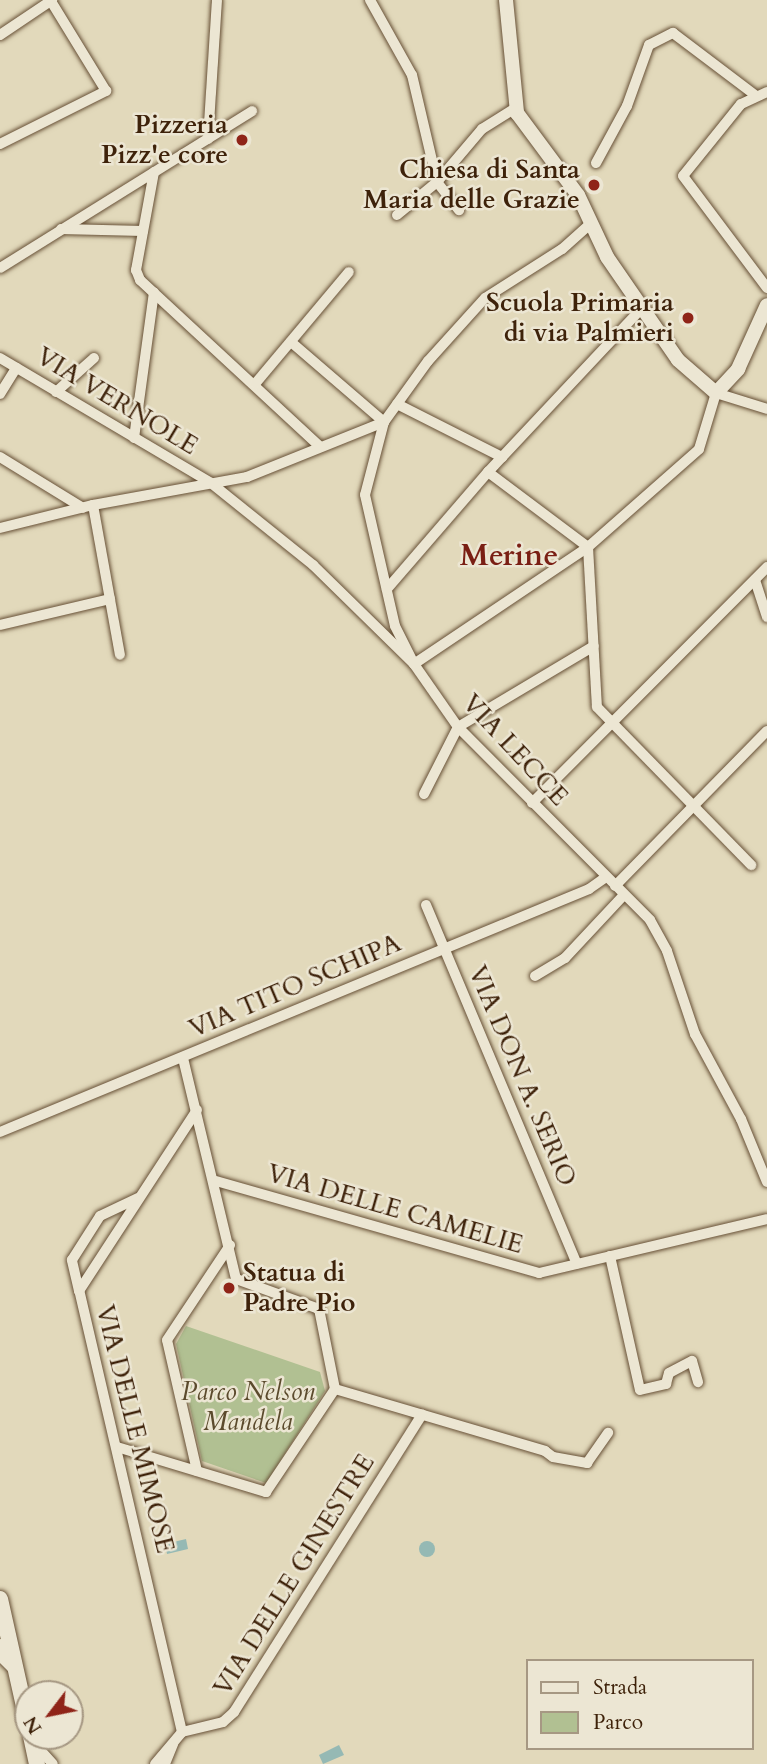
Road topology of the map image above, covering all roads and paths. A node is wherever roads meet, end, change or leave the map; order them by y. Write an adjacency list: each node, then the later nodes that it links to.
1 (217, 0): 10 (street)
2 (370, 0): 14 (street)
3 (506, 0): 8 (street)
4 (52, 1): 5 (street); 11 (street)
5 (0, 35)
6 (767, 92): 7 (street)
7 (755, 95): 12 (street); 22 (street)
8 (516, 108): 14 (street); 17 (street)
9 (252, 111): 10 (street)
10 (208, 139): 13 (street)
11 (0, 144)
12 (596, 163)
13 (154, 172): 18 (street); 19 (street)
14 (437, 182): 15 (street); 16 (street)
15 (459, 210)
16 (397, 215)
17 (589, 225): 25 (street); 34 (street, VIA LECCE)
18 (61, 229): 19 (street); 20 (street)
19 (143, 231): 23 (street)
20 (0, 268)
21 (349, 272): 26 (street)
22 (767, 288)
23 (154, 292): 30 (street); 37 (street)
24 (767, 304): 32 (street)
25 (640, 310): 32 (street); 40 (street)
26 (291, 342): 30 (street); 36 (street)
27 (0, 358): 29 (street, VIA VERNOLE)
28 (94, 358): 31 (street)
29 (16, 368): 31 (street, VIA VERNOLE); 33 (street)
30 (255, 384): 38 (street)
31 (57, 392): 37 (street, VIA VERNOLE)
32 (716, 393): 35 (street); 45 (street)
33 (0, 394)
34 (397, 404): 36 (street, VIA LECCE); 40 (street)
35 (767, 409)
36 (384, 422): 38 (street, VIA VERNOLE); 48 (street, VIA LECCE)
37 (134, 438): 42 (street, VIA VERNOLE)
38 (318, 446): 42 (street, VIA VERNOLE)
39 (0, 457): 43 (street)
40 (502, 457): 41 (street)
41 (488, 472): 45 (street); 48 (street)
42 (214, 485): 43 (street); 54 (street)
43 (88, 506): 44 (street); 49 (street)
44 (0, 528)
45 (586, 548): 52 (street); 54 (street)
46 (767, 567): 47 (street)
47 (755, 580): 50 (street); 55 (street)
48 (387, 589): 54 (street, VIA LECCE)
49 (110, 599): 51 (street); 53 (street)
50 (767, 617)
51 (0, 625)
52 (594, 646): 55 (street); 56 (street)
53 (120, 655)
54 (414, 664): 56 (street, VIA LECCE)
55 (611, 723): 59 (street); 60 (street)
56 (458, 727): 58 (street); 59 (street, VIA LECCE)
57 (767, 731): 60 (street)
58 (424, 794)
59 (532, 803): 62 (street, VIA LECCE)
60 (693, 806): 61 (street); 63 (street)
61 (751, 865)
62 (606, 877): 63 (street, VIA LECCE); 66 (street, VIA TITO SCHIPA)
63 (615, 886): 64 (street, VIA LECCE)
64 (624, 895): 67 (street); 72 (street, VIA LECCE)
65 (426, 905): 66 (street, VIA DON A. SERIO)
66 (444, 949): 68 (street, VIA TITO SCHIPA); 77 (street, VIA DON A. SERIO)
67 (536, 976)
68 (183, 1058): 69 (street); 70 (street, VIA TITO SCHIPA)
69 (197, 1110): 71 (street); 73 (street, VIA DELLE MIMOSE)
70 (0, 1132)
71 (216, 1181): 75 (street); 77 (street, VIA DELLE CAMELIE)
72 (767, 1182)
73 (139, 1197): 78 (street, VIA DELLE MIMOSE); 78 (street)
74 (767, 1219): 76 (street, VIA DELLE CAMELIE)
75 (230, 1245): 80 (street); 84 (street)
76 (610, 1256): 77 (street, VIA DELLE CAMELIE); 79 (street)
77 (577, 1264)
78 (79, 1291): 83 (street, VIA DELLE MIMOSE)
79 (698, 1382)
80 (335, 1389): 81 (street); 84 (street)
81 (422, 1415): 82 (street); 89 (street, VIA DELLE GINESTRE)
82 (608, 1433)
83 (117, 1447): 84 (street); 89 (street, VIA DELLE MIMOSE)
84 (197, 1471)
85 (0, 1599): 87 (main road)
86 (0, 1644): 87 (street)
87 (16, 1672): 88 (main road)
88 (18, 1680)
89 (182, 1732): 90 (street)
90 (173, 1744): 93 (street); 94 (street)
91 (42, 1750): 92 (street)
92 (53, 1764)
93 (155, 1764)
94 (165, 1764)

